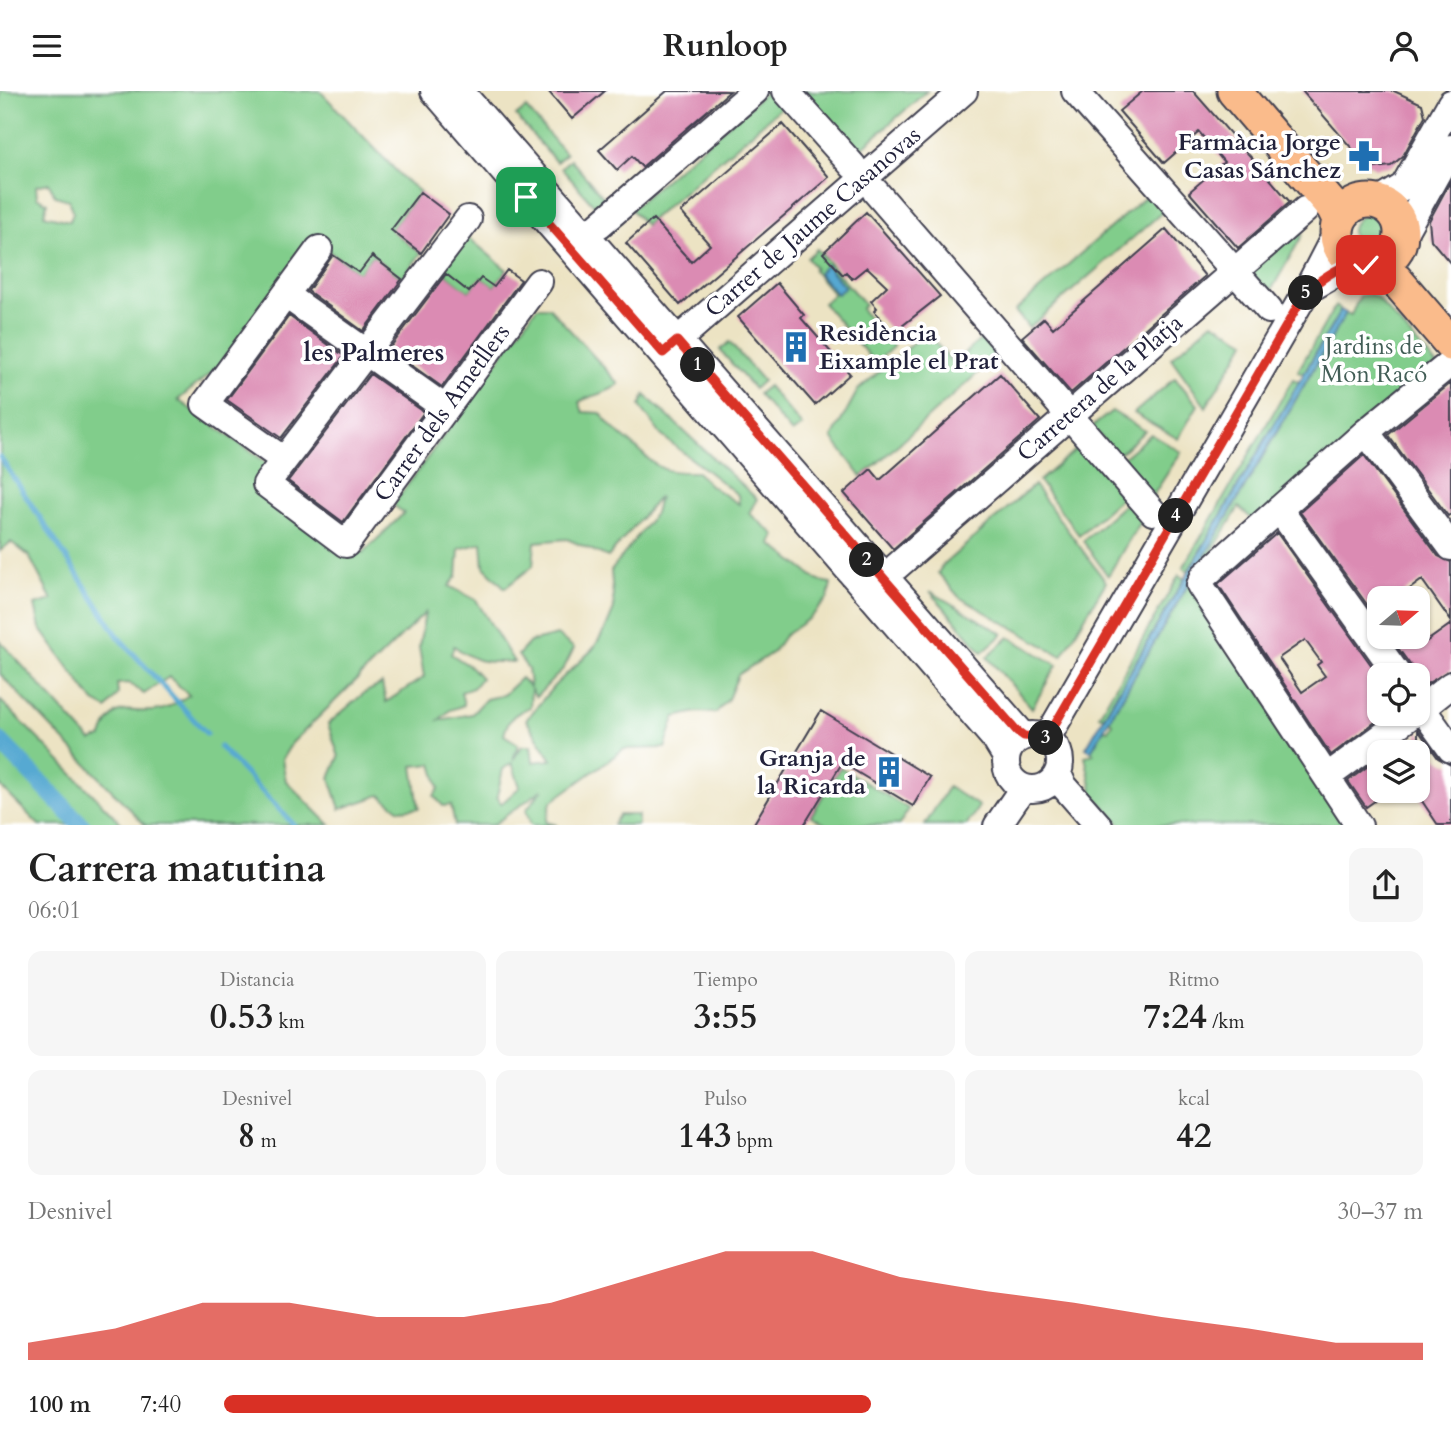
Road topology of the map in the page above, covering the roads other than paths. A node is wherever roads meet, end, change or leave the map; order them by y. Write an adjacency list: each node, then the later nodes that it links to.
1 (433, 91): 10 (street)
2 (755, 91): 18 (street)
3 (786, 91): 13 (street)
4 (964, 91): 27 (street, Carrer de Jaume Casanovas)
5 (1075, 91): 21 (street)
6 (1234, 91): 16 (main road)
7 (1257, 91): 16 (main road)
8 (1443, 91): 9 (street)
9 (1451, 95)
10 (469, 101): 27 (street)
11 (1451, 103): 16 (street)
12 (1451, 148): 20 (street)
13 (853, 166)
14 (875, 191): 31 (street)
15 (1305, 210): 21 (street, Carretera de la Platja)
16 (1354, 213): 20 (main road); 20 (main road); 23 (street)
17 (468, 219): 28 (street)
18 (598, 225)
19 (319, 249): 24 (street)
20 (1383, 252): 23 (street); 26 (main road); 29 (main road)
21 (1234, 272): 25 (street); 31 (street, Carretera de la Platja)
22 (539, 282): 30 (street, Carrer dels Ametllers)
23 (1307, 290): 43 (street)
24 (286, 295): 28 (street); 33 (street)
25 (1269, 310)
26 (1451, 313)
27 (670, 347): 43 (street); 45 (street)
28 (366, 353): 30 (street); 33 (street)
29 (1449, 355): 32 (street)
30 (444, 408): 33 (street, Carrer dels Ametllers)
31 (1069, 415): 35 (street); 37 (street, Carretera de la Platja)
32 (1366, 432): 34 (street); 36 (street)
33 (284, 460)
34 (1279, 509): 38 (street); 46 (street)
35 (1153, 512)
36 (1451, 547)
37 (896, 567)
38 (1389, 663)
39 (1451, 685): 40 (street)
40 (1430, 700)
41 (1430, 725): 44 (street)
42 (1394, 726): 46 (street)
43 (1035, 737): 45 (street); 47 (street)
44 (1451, 750)
45 (1006, 757): 47 (street)
46 (1328, 776): 51 (street)
47 (1039, 784): 48 (street); 49 (street); 50 (street)
48 (997, 825)
49 (1074, 825)
50 (1099, 825)
51 (1359, 825)

